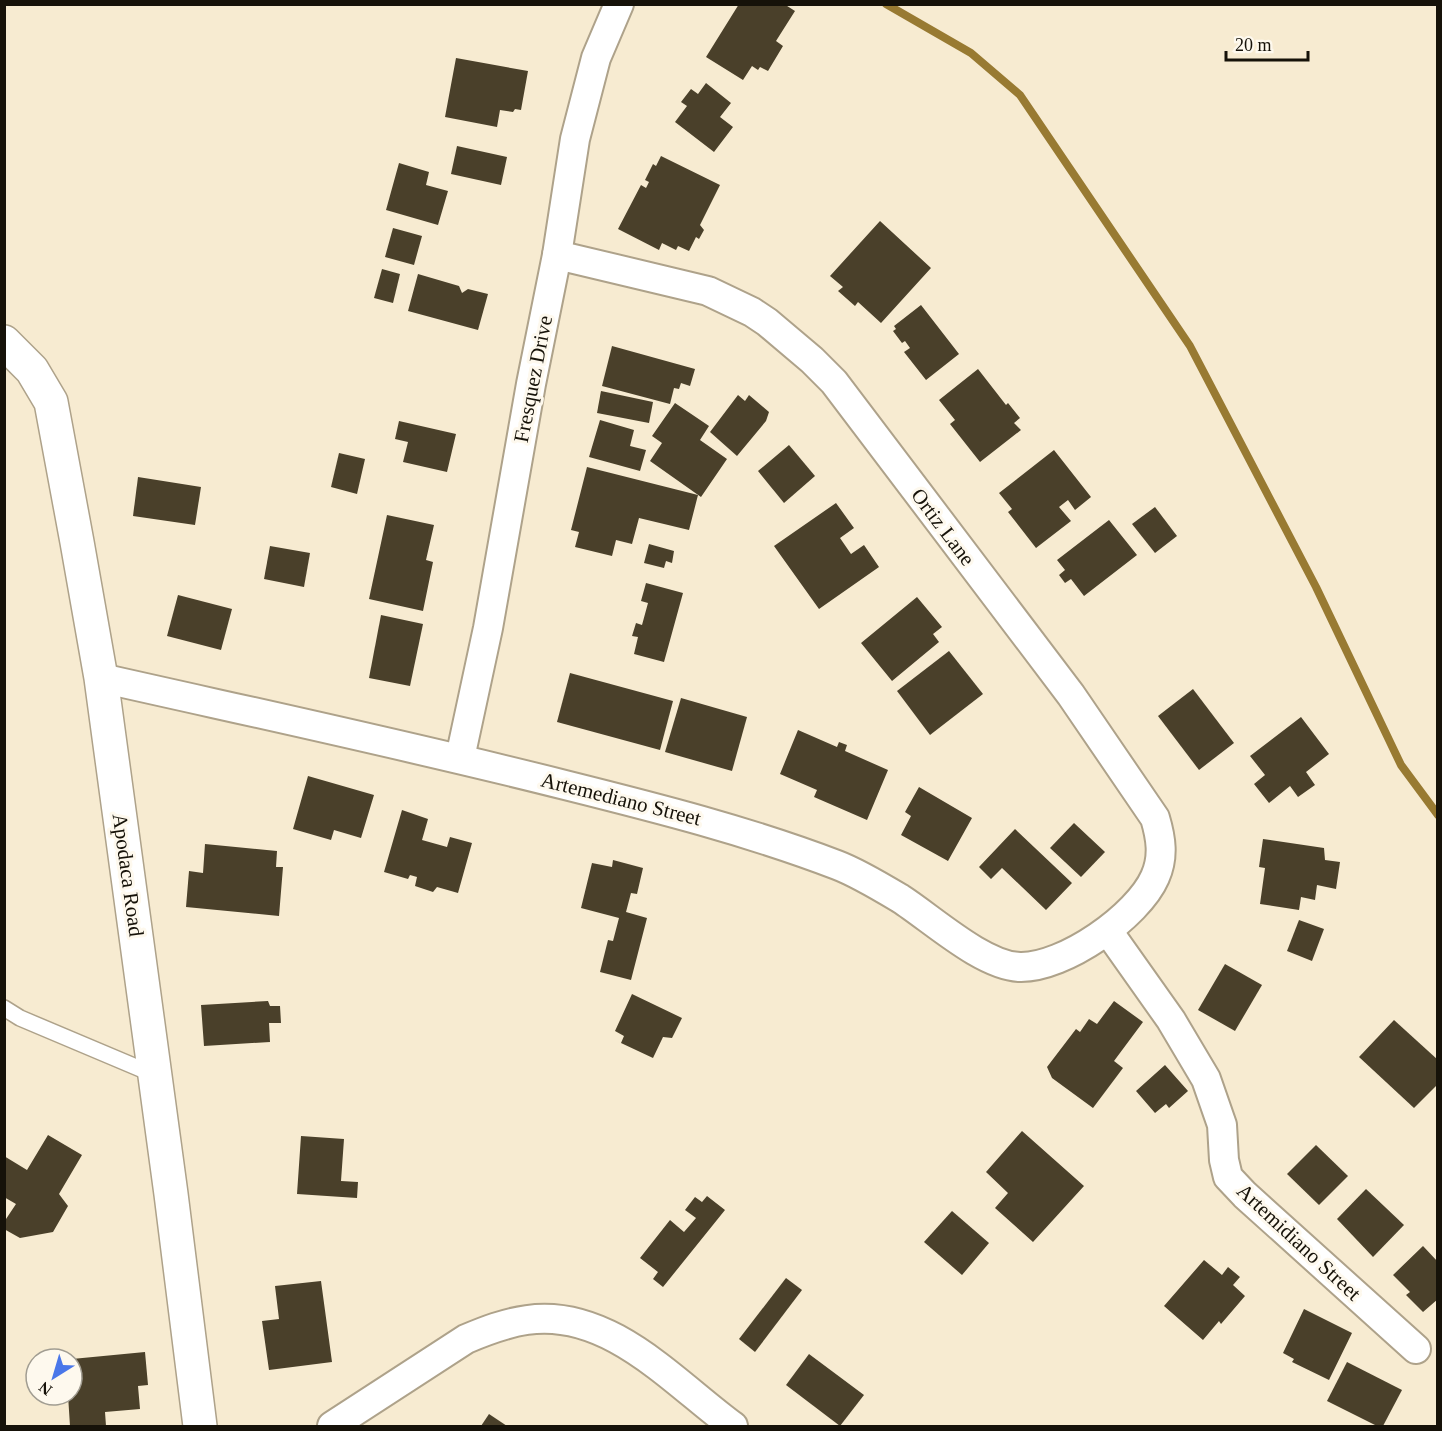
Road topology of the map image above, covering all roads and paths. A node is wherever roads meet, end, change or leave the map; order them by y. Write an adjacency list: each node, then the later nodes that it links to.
1 (619, 4): 2 (street, Fresquez Drive)
2 (557, 255): 5 (street, Fresquez Drive); 6 (street, Ortiz Lane)
3 (4, 342): 4 (street, Apodaca Road)
4 (101, 678): 5 (street, Artemediano Street); 8 (street, Apodaca Road)
5 (460, 758): 6 (street, Artemediano Street)
6 (1108, 931): 9 (street, Artemidiano Street)
7 (4, 1008): 8 (lane)
8 (155, 1075): 10 (street, Apodaca Road)
9 (1416, 1349)
10 (200, 1426)
11 (332, 1426): 12 (street)
12 (733, 1426)

